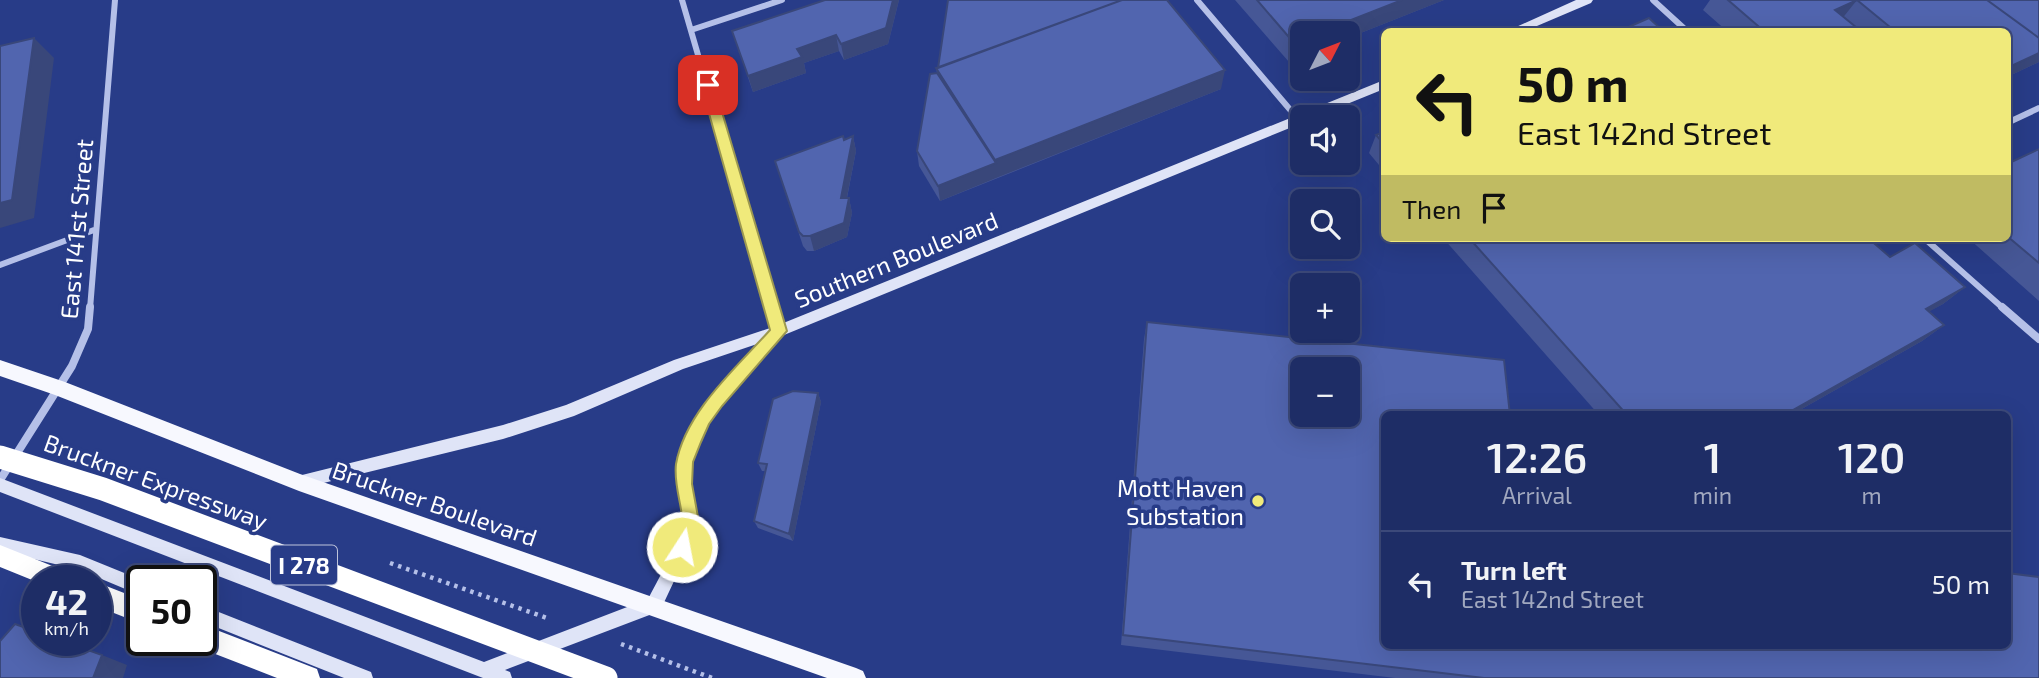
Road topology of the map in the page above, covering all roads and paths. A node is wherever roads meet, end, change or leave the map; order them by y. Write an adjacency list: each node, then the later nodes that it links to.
1 (115, 0): 16 (street, East 141st Street)
2 (682, 0): 9 (street)
3 (782, 0): 9 (street)
4 (1197, 0): 12 (street)
5 (1587, 0): 7 (main road)
6 (1653, 0): 8 (street)
7 (1520, 28)
8 (1684, 28)
9 (691, 30): 19 (street)
10 (1381, 85): 11 (main road, Southern Boulevard)
11 (1333, 105)
12 (1290, 106)
13 (2039, 108): 14 (street)
14 (2011, 121)
15 (1290, 122): 19 (main road, Southern Boulevard)
16 (94, 230): 18 (street); 22 (street, East 141st Street)
17 (1929, 242): 20 (street)
18 (0, 265)
19 (779, 331): 25 (main road, Southern Boulevard); 30 (main road)
20 (2039, 339)
21 (0, 368): 22 (main road, Bruckner Boulevard)
22 (59, 388): 24 (street, East 141st Street); 25 (main road, Bruckner Boulevard)
23 (0, 457): 38 (highway, Bruckner Expressway / I 278, bridge)
24 (0, 482): 34 (main road)
25 (299, 482): 30 (main road, Bruckner Boulevard)
26 (0, 544): 29 (main road)
27 (0, 556): 28 (highway)
28 (22, 565)
29 (126, 582)
30 (654, 606): 34 (main road); 40 (main road, Bruckner Boulevard)
31 (217, 618): 36 (main road)
32 (217, 642): 35 (highway)
33 (623, 645): 39 (path)
34 (484, 670): 37 (main road)
35 (308, 678)
36 (365, 678)
37 (505, 678)
38 (607, 678)
39 (712, 678)
40 (856, 678)

